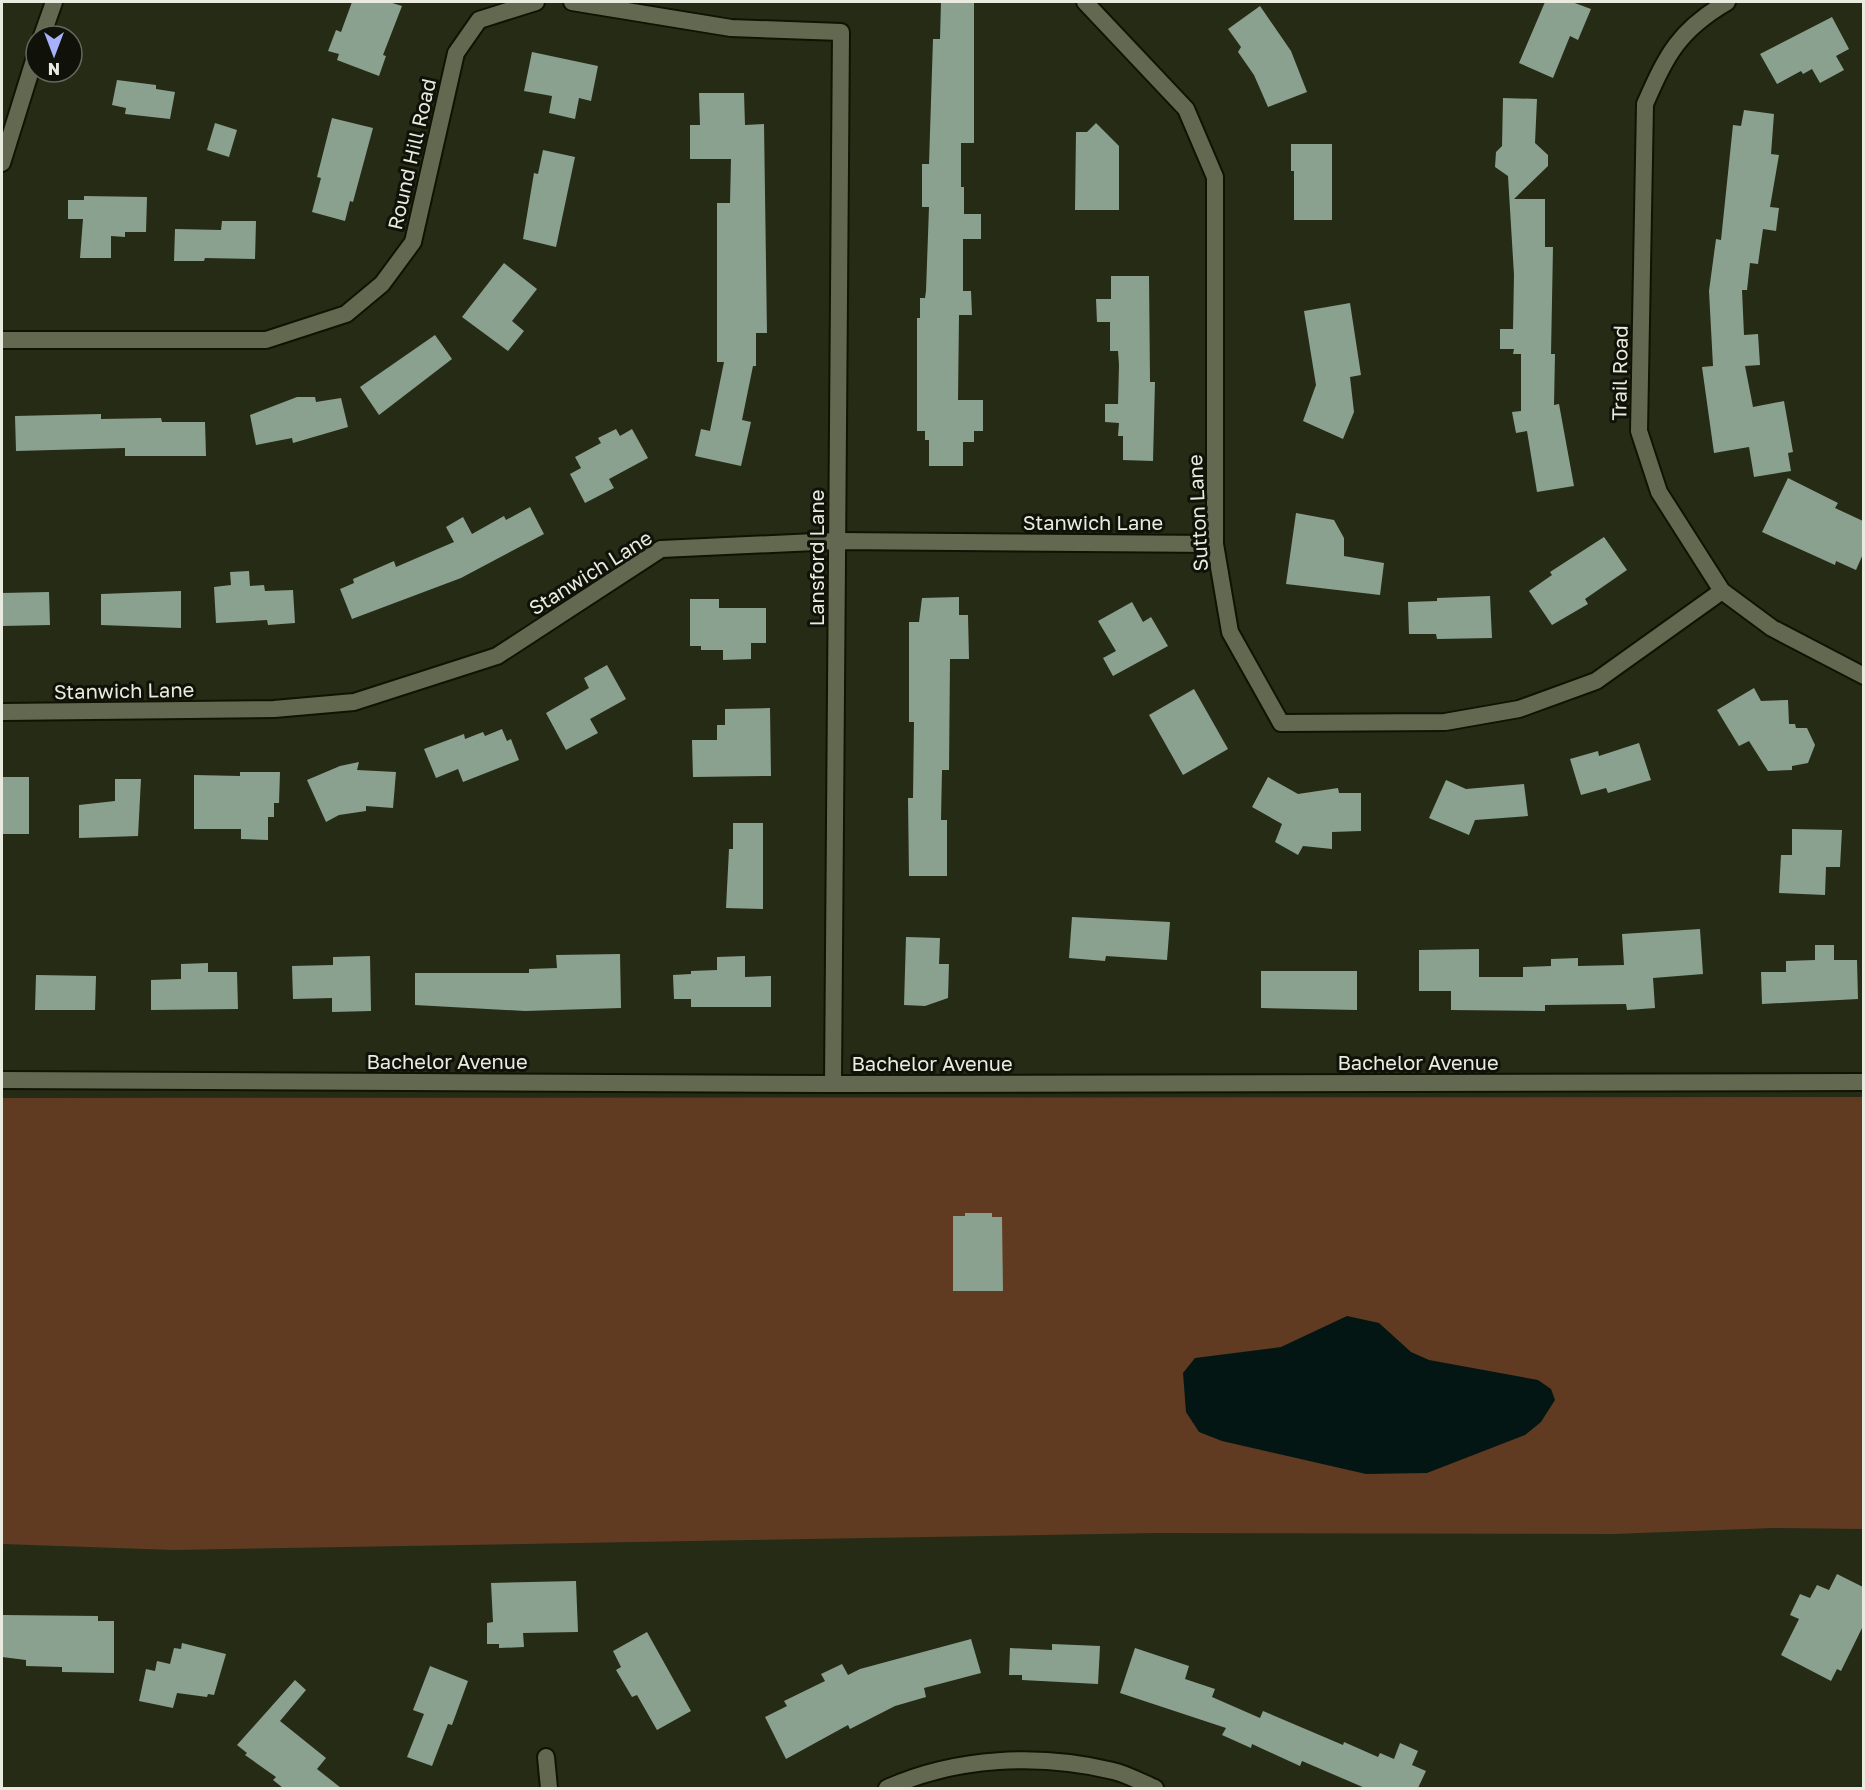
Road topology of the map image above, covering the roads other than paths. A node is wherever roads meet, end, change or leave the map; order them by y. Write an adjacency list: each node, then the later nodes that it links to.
1 (54, 2): 6 (street)
2 (536, 2): 9 (street, Round Hill Road)
3 (572, 2): 10 (street, Lansford Lane)
4 (1084, 2): 11 (street, Sutton Lane)
5 (1727, 2): 12 (street, Trail Road)
6 (46, 24)
7 (27, 84): 8 (street)
8 (2, 163)
9 (2, 340)
10 (837, 541): 11 (street, Stanwich Lane); 14 (street, Stanwich Lane); 17 (street, Lansford Lane)
11 (1215, 544): 12 (street, Sutton Lane)
12 (1722, 591): 13 (street, Trail Road)
13 (1863, 676)
14 (2, 712)
15 (2, 1080): 17 (street, Bachelor Avenue)
16 (1863, 1082): 17 (street, Bachelor Avenue)
17 (833, 1084)
18 (546, 1757): 19 (street)
19 (549, 1788)
20 (887, 1788): 21 (street)
21 (1155, 1788)

